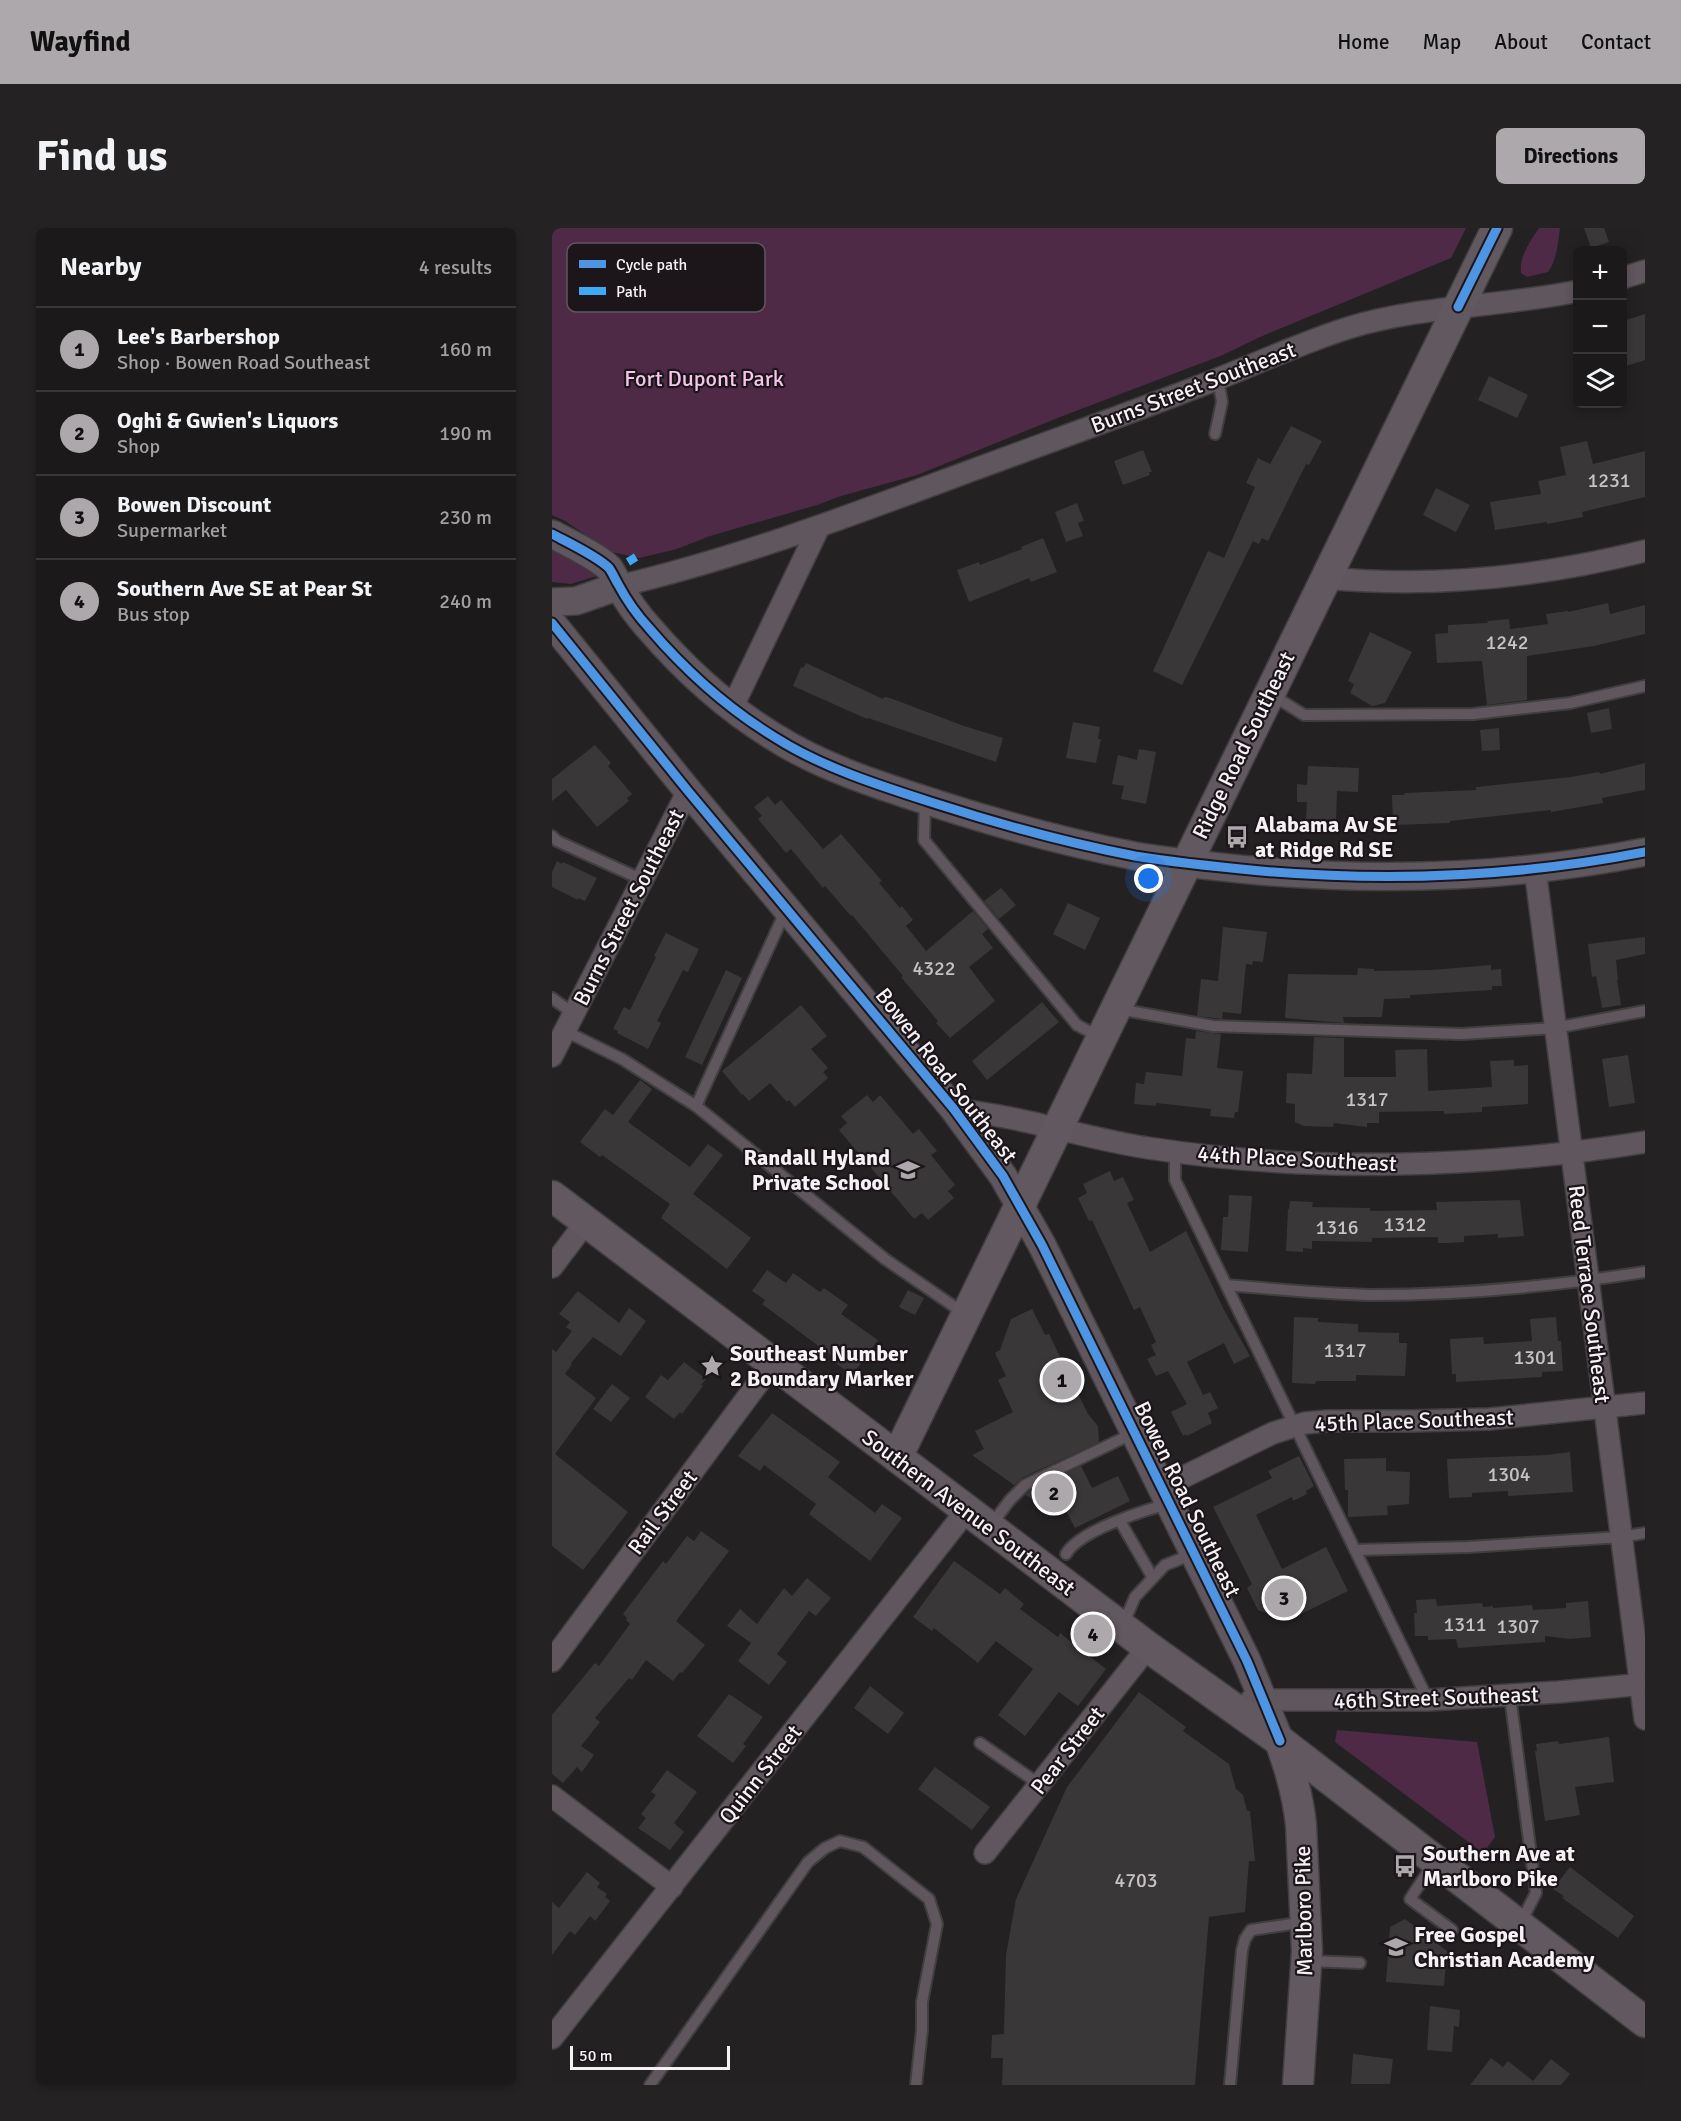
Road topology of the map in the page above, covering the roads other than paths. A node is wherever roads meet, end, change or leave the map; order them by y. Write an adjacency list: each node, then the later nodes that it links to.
1 (1497, 228): 5 (main road, Ridge Road Southeast)
2 (1645, 271): 3 (street)
3 (1627, 277)
4 (1573, 292): 5 (street, Burns Street Southeast)
5 (1458, 307): 6 (street, Burns Street Southeast); 11 (main road, Ridge Road Southeast)
6 (1218, 379): 7 (lane); 8 (street, Burns Street Southeast)
7 (1215, 434)
8 (819, 527): 12 (street, Burns Street Southeast); 17 (street)
9 (552, 534): 12 (street)
10 (1645, 551): 11 (street)
11 (1325, 578): 16 (main road, Ridge Road Southeast)
12 (619, 586): 13 (street, Burns Street Southeast); 17 (street)
13 (552, 602)
14 (552, 623): 18 (street, Bowen Road Southeast)
15 (1645, 686): 16 (lane)
16 (1269, 693): 22 (main road, Ridge Road Southeast)
17 (732, 708): 19 (street)
18 (688, 791): 24 (street, Burns Street Southeast); 25 (street, Bowen Road Southeast)
19 (925, 800): 22 (street); 31 (lane)
20 (552, 836): 24 (lane)
21 (1645, 852): 23 (street)
22 (1186, 863): 23 (street); 27 (main road, Ridge Road Southeast)
23 (1535, 869): 30 (street, Reed Terrace Southeast)
24 (642, 880): 29 (street, Burns Street Southeast)
25 (787, 909): 33 (lane); 34 (street, Bowen Road Southeast)
26 (552, 998): 29 (lane)
27 (1114, 1009): 30 (lane); 31 (main road, Ridge Road Southeast)
28 (1645, 1011): 30 (lane)
29 (569, 1022): 32 (street, Burns Street Southeast); 33 (lane)
30 (1555, 1028): 38 (street, Reed Terrace Southeast)
31 (1101, 1037): 35 (main road, Ridge Road Southeast)
32 (552, 1056)
33 (696, 1106): 46 (lane)
34 (953, 1108): 35 (street, 44th Place Southeast); 40 (street, Bowen Road Southeast)
35 (1055, 1130): 37 (street, 44th Place Southeast); 40 (main road, Ridge Road Southeast)
36 (1645, 1142): 38 (street, 44th Place Southeast)
37 (1175, 1152): 38 (street, 44th Place Southeast); 45 (lane)
38 (1572, 1153): 44 (street, Reed Terrace Southeast)
39 (552, 1196): 41 (main road, Southern Avenue Southeast)
40 (1019, 1203): 46 (main road, Ridge Road Southeast); 51 (street, Bowen Road Southeast)
41 (586, 1222): 42 (street); 47 (main road, Southern Avenue Southeast)
42 (552, 1267)
43 (1645, 1272): 44 (lane)
44 (1590, 1281): 45 (lane); 49 (street, Reed Terrace Southeast)
45 (1226, 1286): 50 (lane)
46 (965, 1314): 52 (main road, Ridge Road Southeast)
47 (773, 1363): 52 (main road, Southern Avenue Southeast); 64 (street, Rail Street)
48 (1645, 1403): 49 (street, 45th Place Southeast)
49 (1605, 1408): 50 (street, 45th Place Southeast); 57 (street, Reed Terrace Southeast)
50 (1294, 1425): 53 (street, 45th Place Southeast); 58 (lane)
51 (1134, 1433): 53 (street, Bowen Road Southeast); 54 (lane)
52 (897, 1456): 54 (main road, Southern Avenue Southeast)
53 (1165, 1496): 55 (lane); 60 (street, Bowen Road Southeast)
54 (978, 1519): 62 (main road, Southern Avenue Southeast); 77 (street, Quinn Street)
55 (1120, 1521): 59 (lane); 61 (lane)
56 (1645, 1533): 57 (lane)
57 (1621, 1538): 58 (lane); 65 (street, Reed Terrace Southeast)
58 (1355, 1550): 68 (lane)
59 (1066, 1554)
60 (1193, 1554): 61 (lane); 67 (street, Bowen Road Southeast)
61 (1153, 1578): 62 (lane)
62 (1122, 1627): 63 (main road, Southern Avenue Southeast)
63 (1148, 1647): 69 (main road, Southern Avenue Southeast); 73 (street, Pear Street)
64 (552, 1661)
65 (1643, 1684): 66 (street, 46th Street Southeast); 70 (street, Reed Terrace Southeast)
66 (1510, 1696): 68 (street, 46th Street Southeast); 79 (lane)
67 (1262, 1700): 68 (street, 46th Street Southeast); 69 (street, 46th Street Southeast); 71 (street, Bowen Road Southeast)
68 (1428, 1700)
69 (1226, 1701): 71 (main road, Southern Avenue Southeast)
70 (1645, 1719)
71 (1280, 1741): 76 (main road, Southern Avenue Southeast); 78 (main road, Marlboro Pike)
72 (980, 1743): 73 (lane)
73 (1040, 1784): 75 (street, Pear Street)
74 (552, 1796): 77 (street)
75 (985, 1853)
76 (1435, 1861): 79 (main road, Southern Avenue Southeast); 80 (lane)
77 (672, 1887): 84 (street, Quinn Street)
78 (1305, 1922): 81 (main road, Marlboro Pike); 87 (lane)
79 (1519, 1926): 83 (main road, Southern Avenue Southeast)
80 (1452, 1930)
81 (1306, 1961): 82 (lane); 88 (main road, Marlboro Pike)
82 (1360, 1963)
83 (1645, 2022)
84 (552, 2038)
85 (650, 2085): 86 (lane)
86 (916, 2085)
87 (1230, 2085)
88 (1298, 2085)

